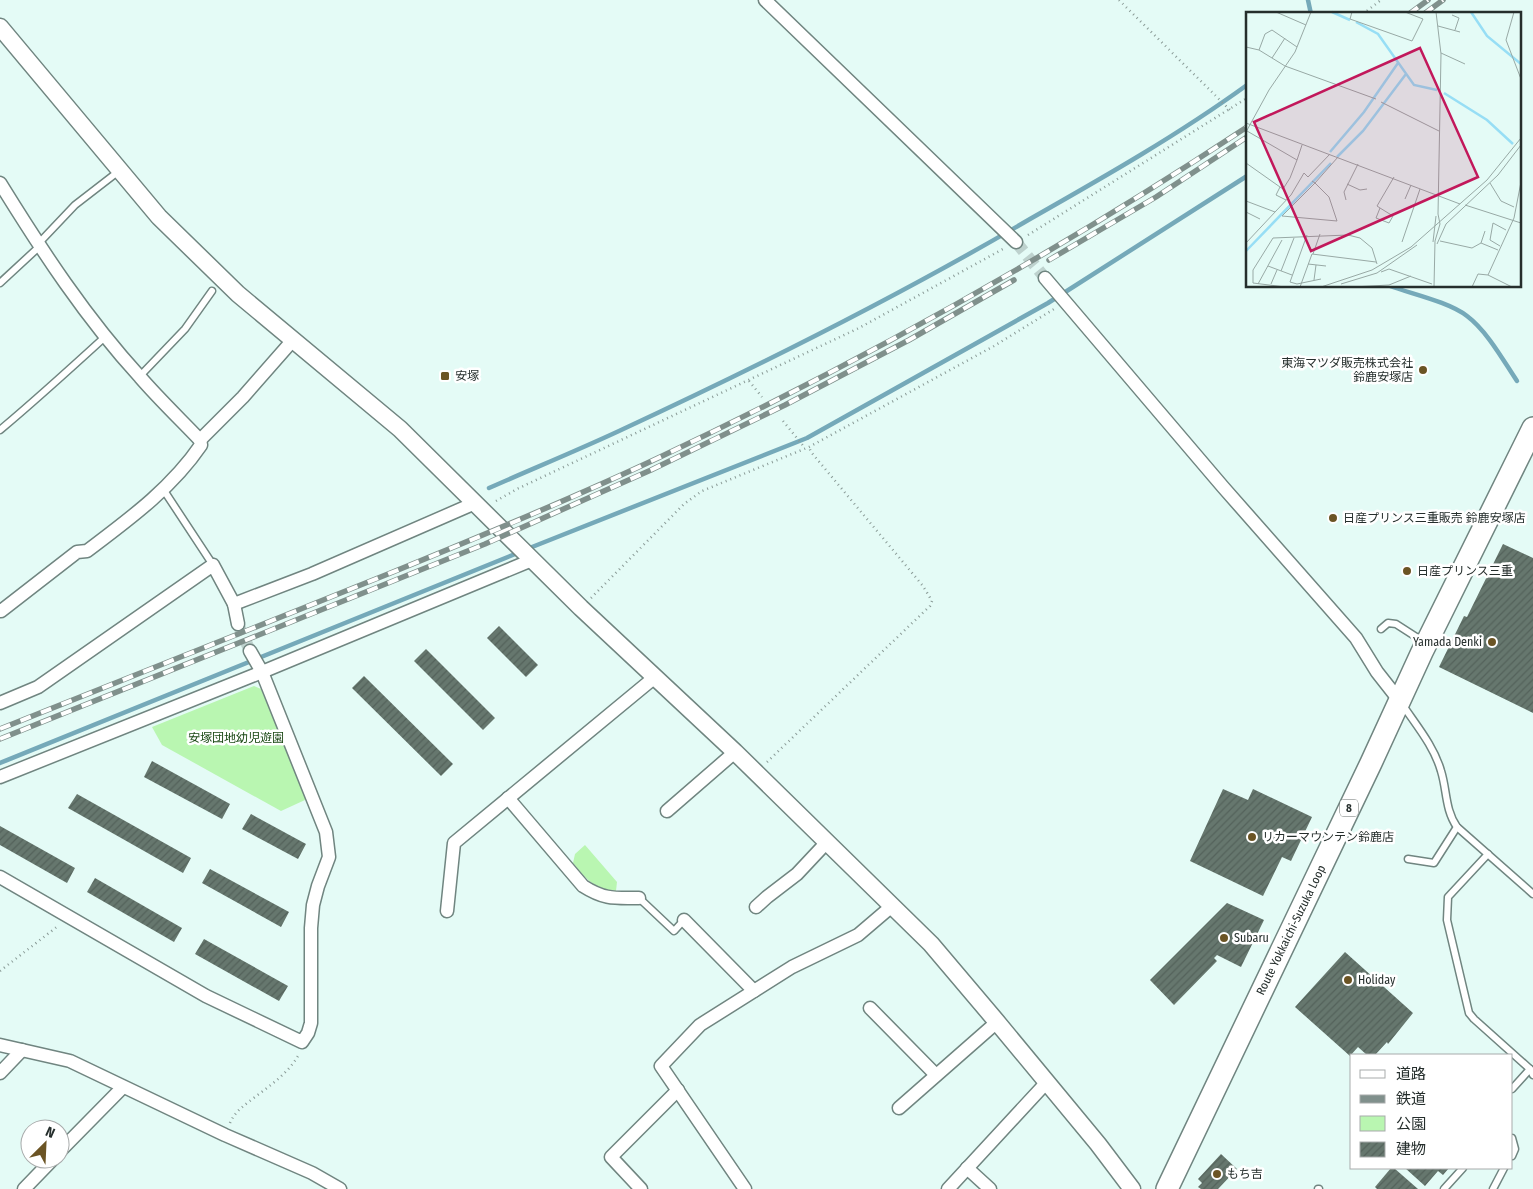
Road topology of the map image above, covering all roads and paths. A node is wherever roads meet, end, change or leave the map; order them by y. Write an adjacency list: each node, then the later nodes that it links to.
1 (765, 0): 10 (street)
2 (1119, 0): 7 (path)
3 (1381, 0): 4 (path)
4 (1366, 12)
5 (0, 27): 8 (street)
6 (1246, 99): 7 (path)
7 (1230, 110): 10 (path)
8 (120, 171): 11 (lane); 17 (street)
9 (0, 183): 11 (street)
10 (1010, 236): 19 (path)
11 (39, 245): 13 (lane); 16 (street)
12 (1045, 278): 15 (street)
13 (0, 283)
14 (212, 291): 18 (lane)
15 (1062, 298): 25 (path); 38 (street)
16 (106, 336): 18 (street); 23 (lane)
17 (293, 340): 24 (street); 27 (street)
18 (139, 376): 24 (street)
19 (749, 381): 20 (path); 27 (path)
20 (762, 397)
21 (783, 421): 25 (path)
22 (1533, 428): 35 (main road, Route Yokkaichi-Suzuka Loop / 8)
23 (0, 430)
24 (200, 440): 26 (street)
25 (806, 447): 31 (path); 41 (path)
26 (163, 489): 29 (lane); 32 (street)
27 (480, 509): 28 (street); 30 (street)
28 (526, 554): 31 (street); 36 (street)
29 (213, 565): 30 (street); 39 (street)
30 (234, 604): 33 (street)
31 (581, 608): 37 (street)
32 (0, 610)
33 (238, 624)
34 (1381, 629): 35 (lane)
35 (1426, 644): 38 (main road, Route Yokkaichi-Suzuka Loop / 8)
36 (256, 660): 42 (street); 61 (street)
37 (655, 677): 40 (street); 43 (street)
38 (1399, 700): 45 (lane); 90 (main road, Route Yokkaichi-Suzuka Loop / 8)
39 (0, 703)
40 (735, 752): 41 (street); 44 (street)
41 (755, 772): 46 (street)
42 (0, 777)
43 (508, 798): 51 (street); 54 (street)
44 (668, 811)
45 (1457, 827): 47 (lane); 48 (lane)
46 (827, 842): 52 (street); 53 (street)
47 (1488, 854): 50 (lane); 64 (lane)
48 (1408, 859)
49 (0, 876): 55 (street)
50 (1533, 894)
51 (640, 898): 56 (lane)
52 (892, 906): 58 (street); 60 (street)
53 (756, 907)
54 (447, 911)
55 (69, 917): 57 (path); 61 (street)
56 (684, 920): 58 (street)
57 (0, 971)
58 (754, 991): 72 (street)
59 (870, 1008): 68 (street)
60 (997, 1022): 68 (street); 69 (street)
61 (302, 1042): 74 (path)
62 (0, 1045): 63 (street)
63 (22, 1050): 67 (street); 70 (street)
64 (1512, 1054)
65 (1513, 1055): 66 (lane)
66 (1532, 1072): 71 (lane)
67 (0, 1073)
68 (936, 1075): 73 (street)
69 (1046, 1083): 78 (street); 89 (street)
70 (123, 1087): 74 (street); 75 (street)
71 (1513, 1088)
72 (678, 1090): 85 (street); 86 (street)
73 (899, 1108)
74 (225, 1136): 84 (street)
75 (70, 1142)
76 (1513, 1142): 77 (lane)
77 (1513, 1154)
78 (967, 1168): 87 (street); 88 (street)
79 (43, 1169): 83 (street)
80 (1462, 1169): 82 (lane)
81 (1503, 1169): 91 (lane)
82 (1447, 1188)
83 (24, 1189)
84 (340, 1189)
85 (642, 1189)
86 (745, 1189)
87 (948, 1189)
88 (990, 1189)
89 (1132, 1189)
90 (1167, 1189)
91 (1493, 1189)

